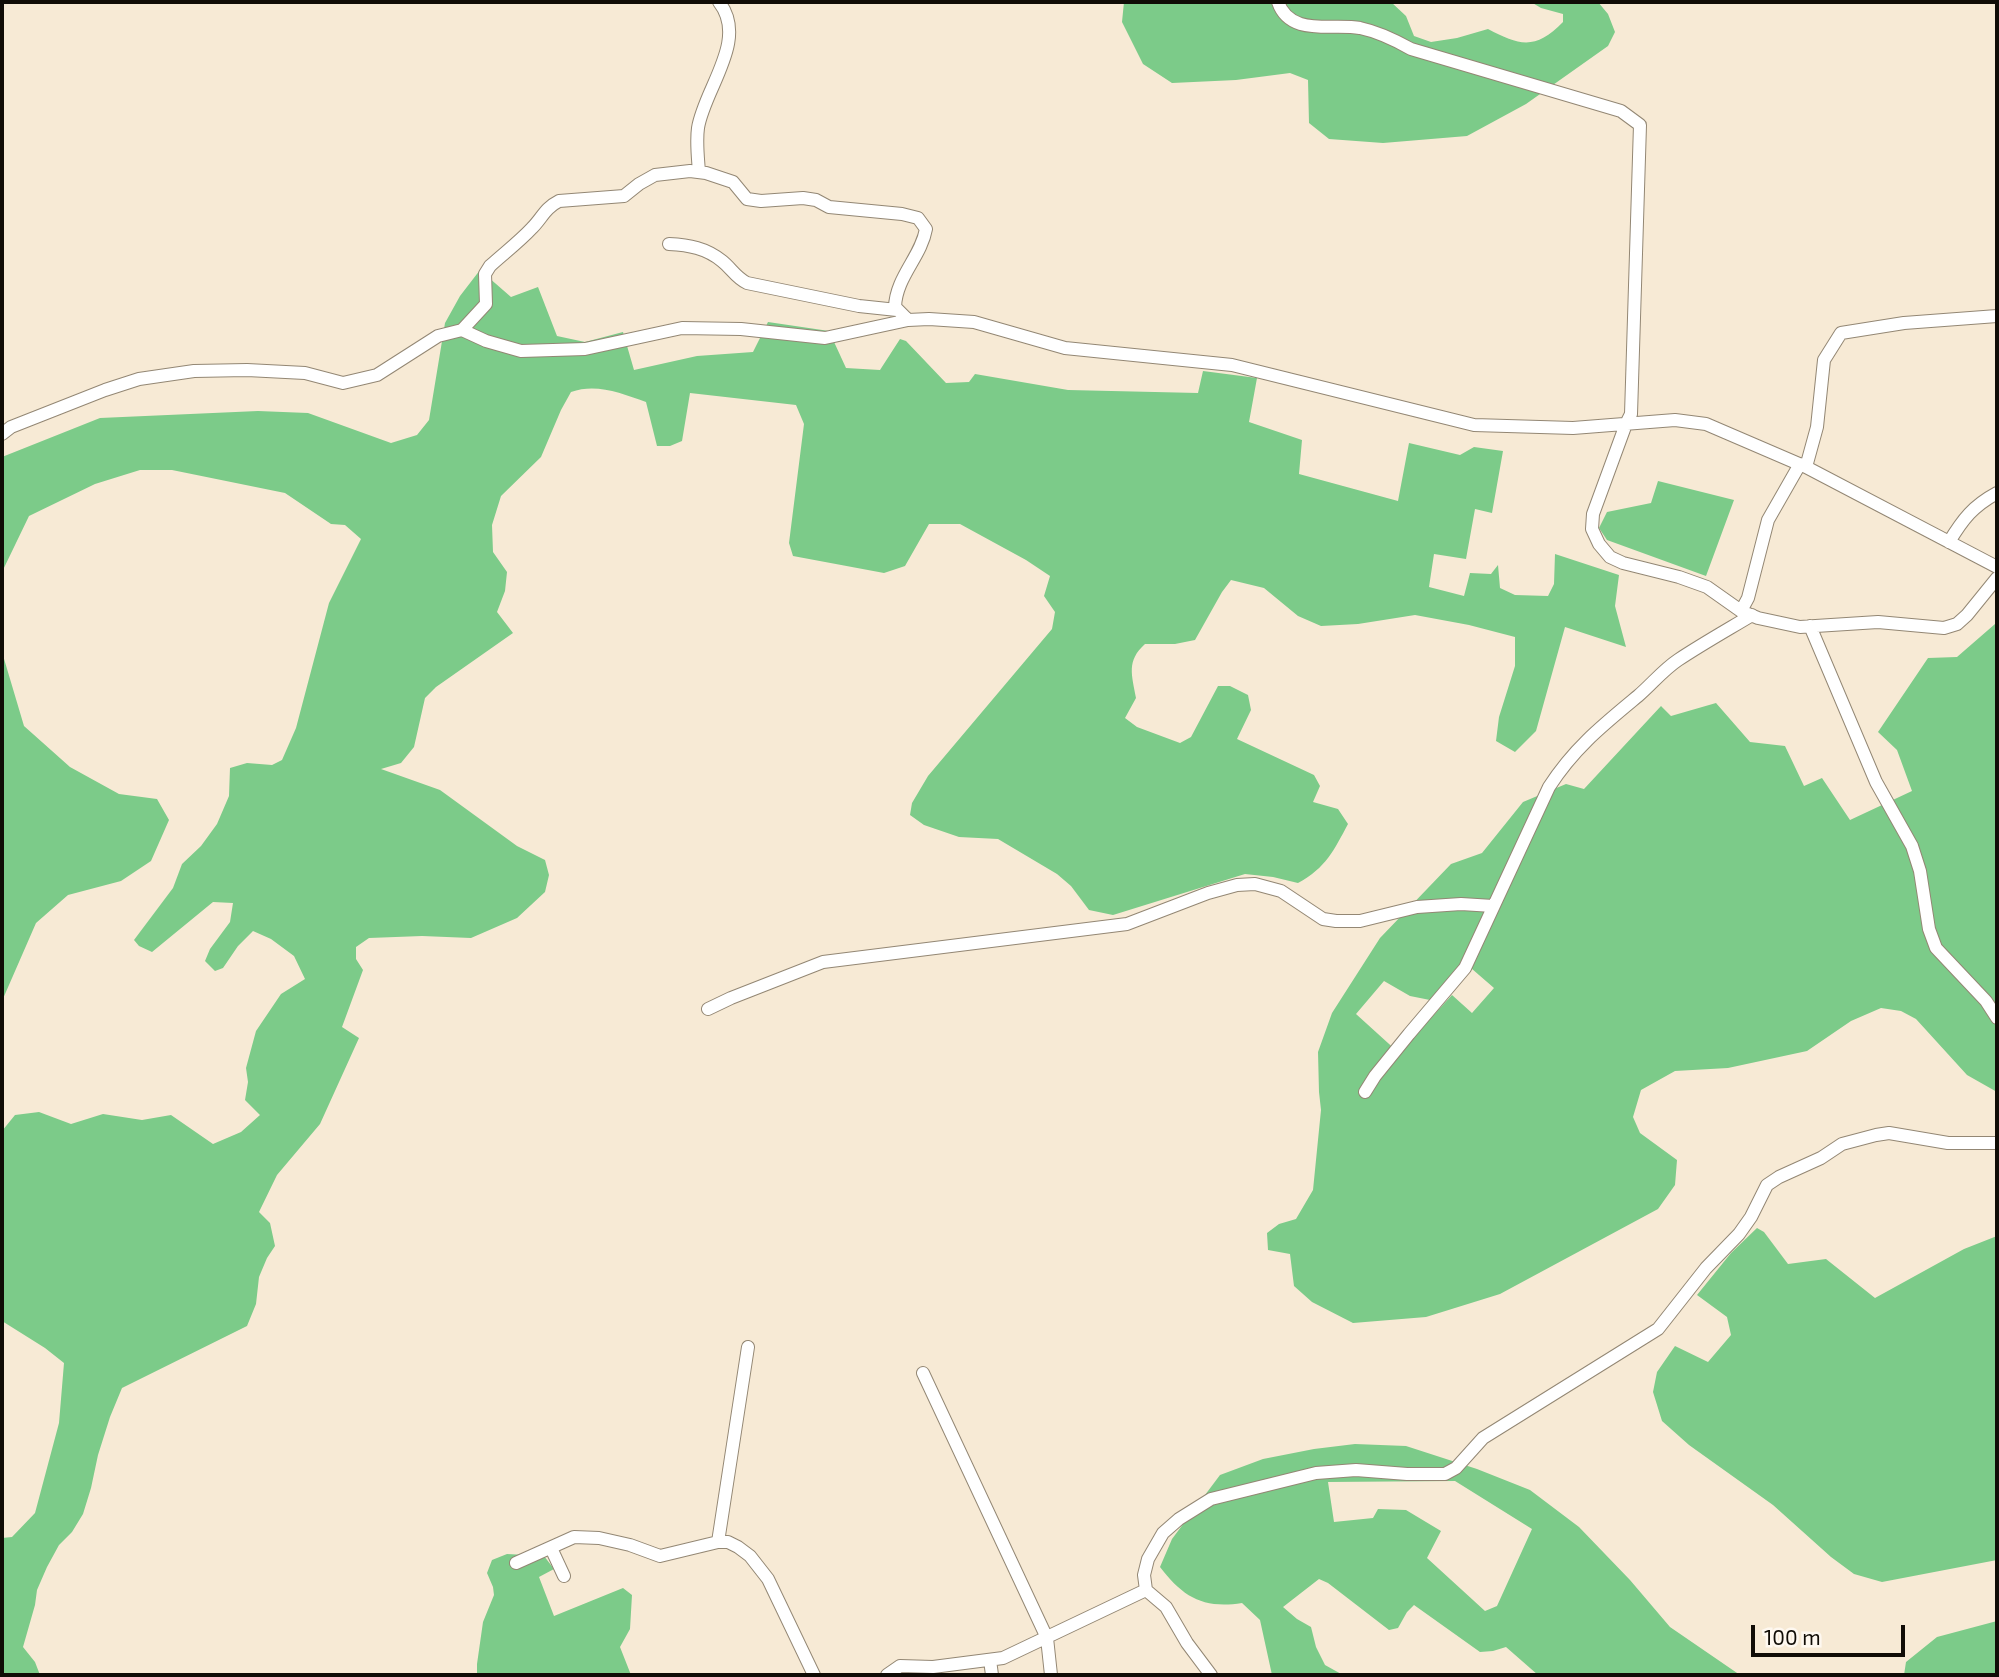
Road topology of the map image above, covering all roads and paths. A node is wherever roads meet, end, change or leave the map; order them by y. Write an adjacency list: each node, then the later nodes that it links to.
1 (719, 2): 3 (street)
2 (1278, 2): 9 (street)
3 (699, 172): 5 (street); 8 (street)
4 (670, 244): 5 (street)
5 (897, 310): 7 (street)
6 (1997, 316): 11 (street)
7 (908, 320): 8 (street); 9 (street)
8 (462, 330): 10 (street)
9 (1626, 424): 11 (street); 16 (street)
10 (2, 435)
11 (1803, 466): 13 (street); 16 (street)
12 (1997, 493): 13 (street)
13 (1949, 542): 14 (street)
14 (1997, 567)
15 (1997, 578): 17 (street)
16 (1746, 613): 17 (street); 18 (street)
17 (1810, 626): 20 (street)
18 (1493, 906): 19 (street); 21 (street)
19 (708, 1009)
20 (1997, 1018)
21 (1365, 1092)
22 (1997, 1143): 29 (street)
23 (748, 1347): 25 (street)
24 (923, 1373): 30 (street)
25 (718, 1542): 26 (street); 32 (street)
26 (551, 1548): 27 (street); 28 (street)
27 (516, 1563)
28 (564, 1576)
29 (1146, 1590): 30 (street); 36 (street)
30 (1047, 1638): 31 (street); 35 (street)
31 (990, 1660): 33 (street); 34 (street)
32 (814, 1675)
33 (887, 1675)
34 (992, 1675)
35 (1051, 1675)
36 (1211, 1675)

